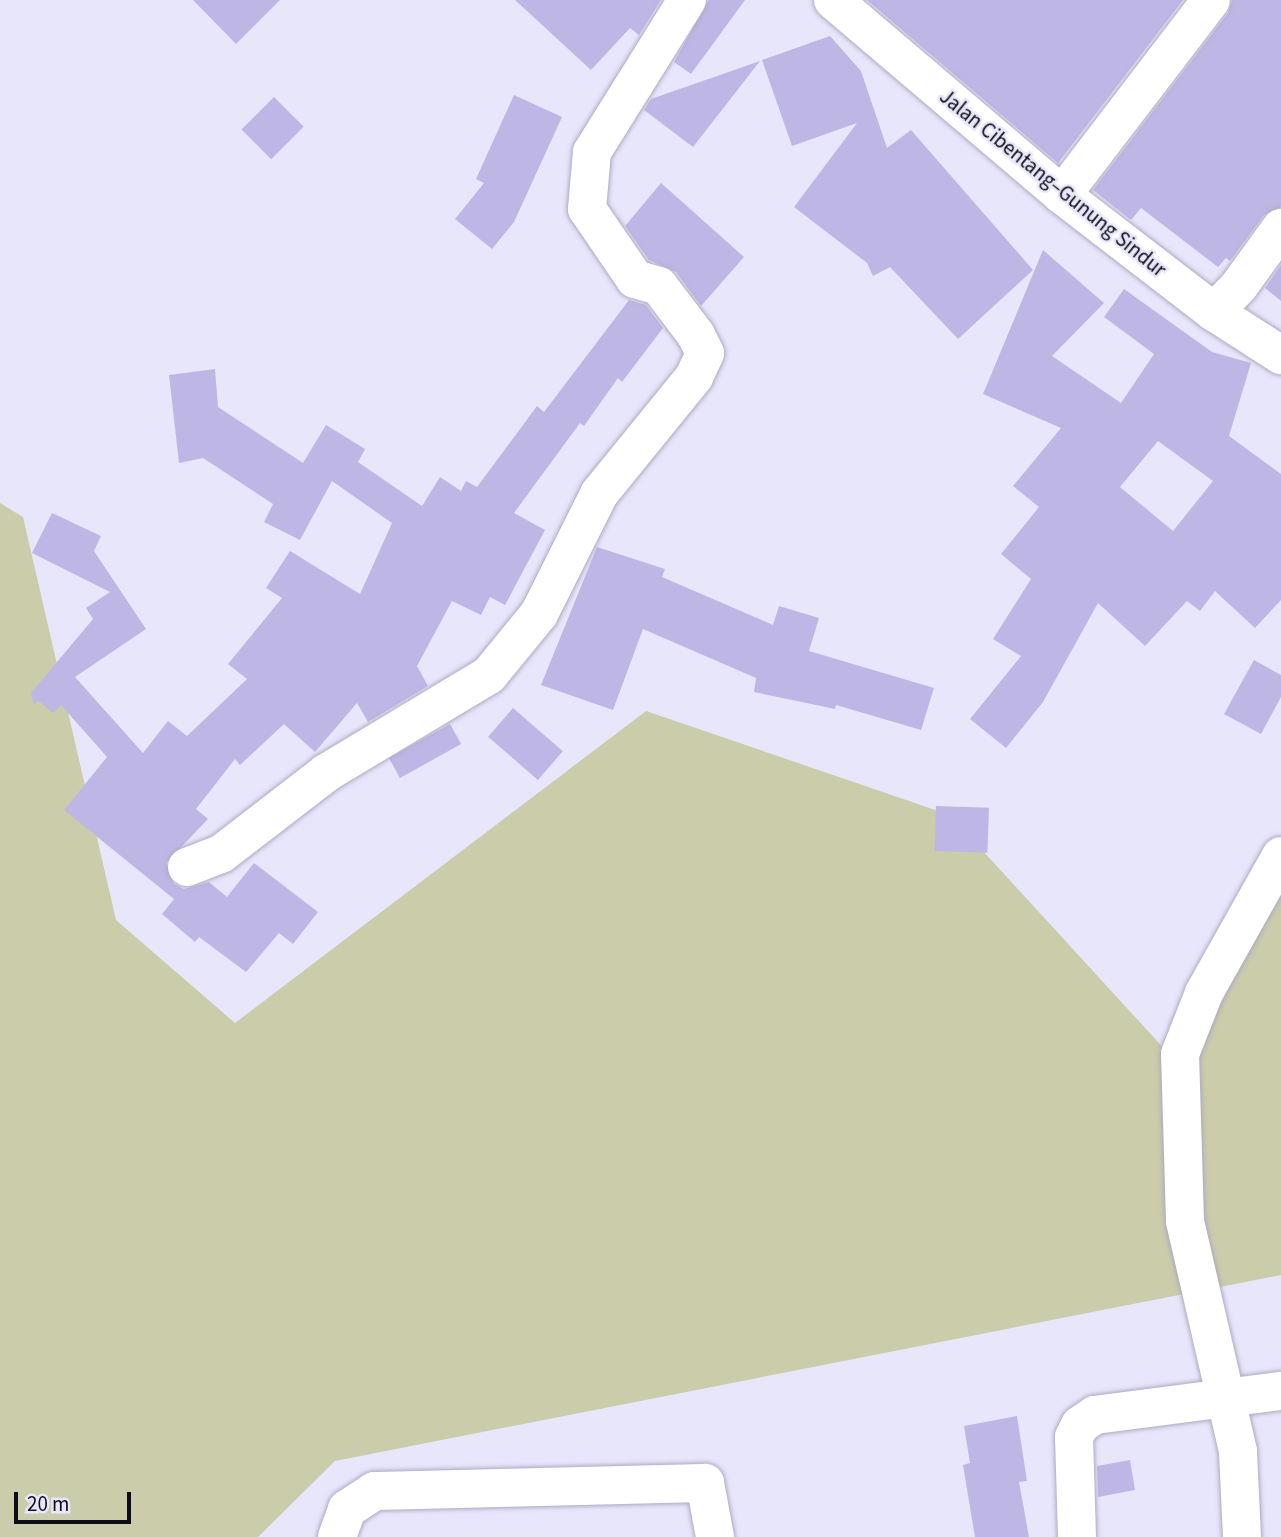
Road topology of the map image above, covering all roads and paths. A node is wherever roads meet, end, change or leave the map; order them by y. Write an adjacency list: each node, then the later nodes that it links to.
1 (687, 0): 9 (street)
2 (833, 0): 4 (street, Jalan Cibentang–Gunung Sindur)
3 (1212, 0): 4 (street)
4 (1062, 195): 6 (street, Jalan Cibentang–Gunung Sindur)
5 (1281, 228): 6 (street)
6 (1214, 313): 7 (street, Jalan Cibentang–Gunung Sindur)
7 (1281, 355)
8 (1281, 856): 11 (street)
9 (187, 867)
10 (1281, 1391): 11 (street)
11 (1225, 1395): 14 (street); 15 (street)
12 (337, 1537): 13 (street)
13 (715, 1537)
14 (1077, 1537)
15 (1242, 1537)

